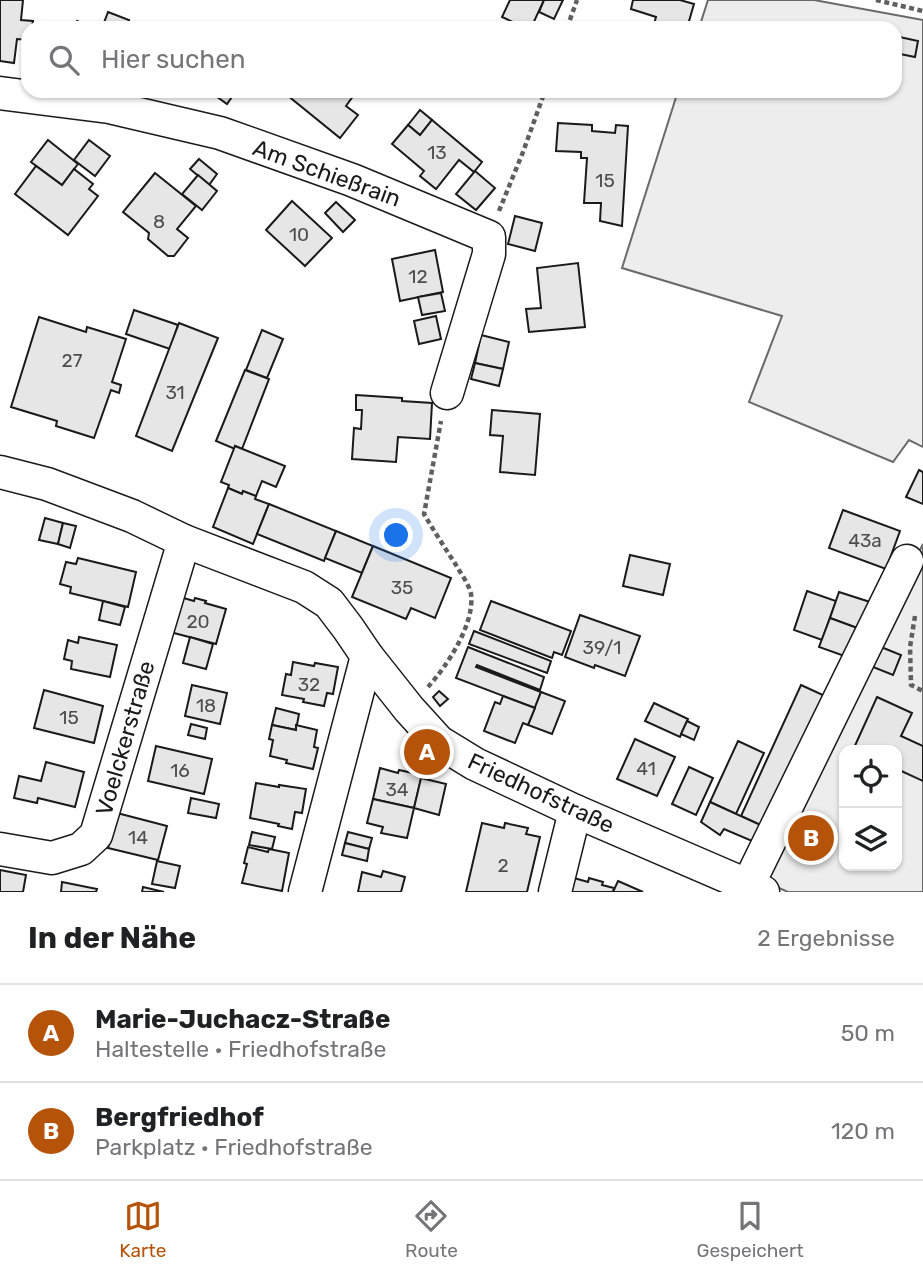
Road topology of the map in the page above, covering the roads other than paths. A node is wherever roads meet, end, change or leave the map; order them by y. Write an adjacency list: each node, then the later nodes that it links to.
1 (0, 93): 2 (street, Am Schießrain)
2 (21, 96)
3 (39, 98): 4 (street, Am Schießrain)
4 (447, 393)
5 (0, 472): 6 (street, Friedhofstraße)
6 (184, 541): 8 (street, Friedhofstraße); 10 (street, Voelckerstraße)
7 (907, 561): 11 (street, Friedhofstraße)
8 (367, 656): 9 (street, Friedhofstraße); 12 (street)
9 (575, 811): 11 (street, Friedhofstraße); 13 (street)
10 (0, 849)
11 (755, 889)
12 (305, 892)
13 (555, 892)

